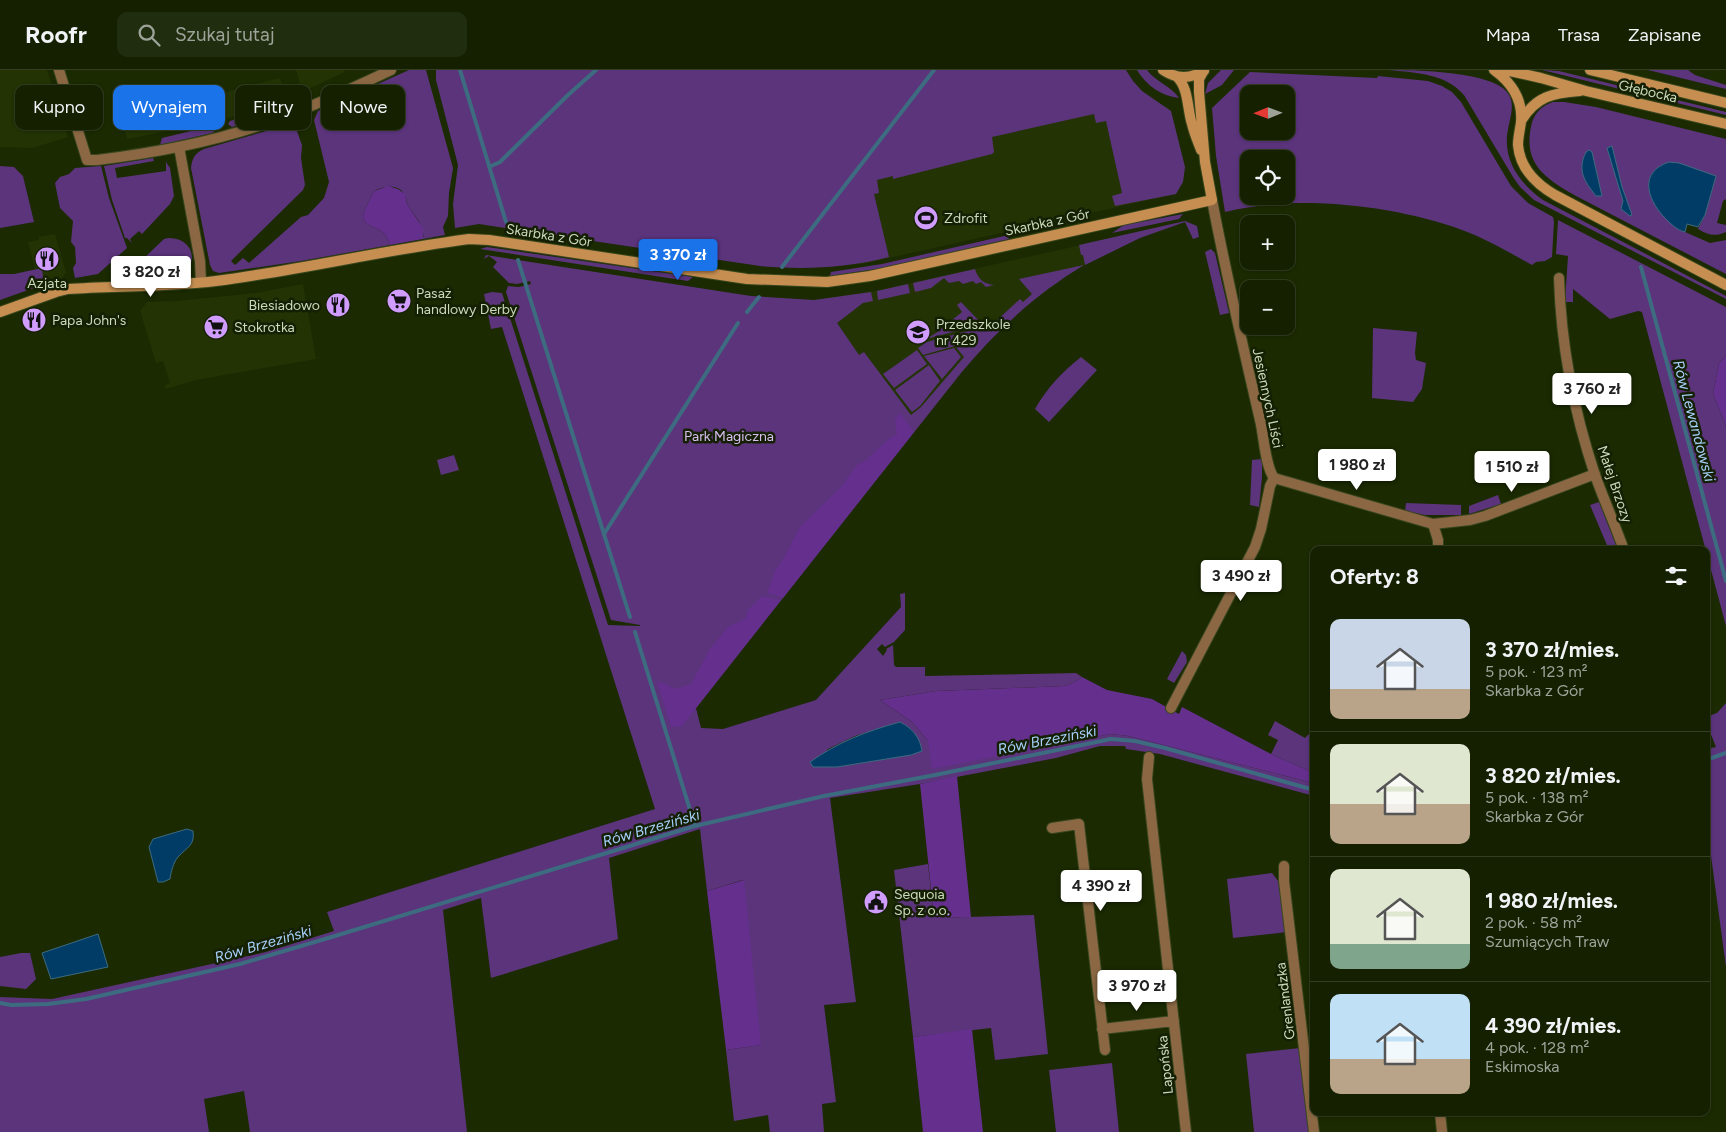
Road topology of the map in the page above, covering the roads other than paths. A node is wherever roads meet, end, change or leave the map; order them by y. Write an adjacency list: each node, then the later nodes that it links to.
1 (59, 70): 13 (street)
2 (391, 70): 13 (street)
3 (1163, 70): 8 (street)
4 (1205, 70): 8 (street); 14 (street, Jesiennych Liści)
5 (1494, 70): 11 (street)
6 (1505, 70): 9 (street, Głębocka)
7 (1590, 70): 10 (street, Głębocka)
8 (1176, 76): 14 (street, Jesiennych Liści)
9 (1586, 90): 11 (street); 12 (street, Głębocka)
10 (1726, 103)
11 (1521, 122): 18 (street)
12 (1726, 124)
13 (179, 147): 17 (street)
14 (1205, 162): 15 (street, Jesiennych Liści)
15 (1212, 200): 17 (street, Skarbka z Gór); 21 (street, Jesiennych Liści)
16 (1559, 278): 20 (street, Małej Brzozy)
17 (201, 282): 19 (street, Skarbka z Gór)
18 (1726, 285)
19 (0, 312)
20 (1595, 474): 22 (street); 24 (street, Małej Brzozy)
21 (1274, 478): 22 (street); 25 (street)
22 (1433, 524): 23 (street)
23 (1438, 546)
24 (1622, 546)
25 (1171, 708)
26 (1149, 757): 29 (street, Lapońska)
27 (1052, 828): 30 (street)
28 (1284, 866): 32 (street, Grenlandzka)
29 (1174, 1021): 30 (street); 35 (street, Lapońska)
30 (1102, 1029): 31 (street)
31 (1104, 1050)
32 (1310, 1099)
33 (1312, 1116): 36 (street, Grenlandzka)
34 (1440, 1116): 37 (street)
35 (1186, 1132)
36 (1314, 1132)
37 (1442, 1132)

